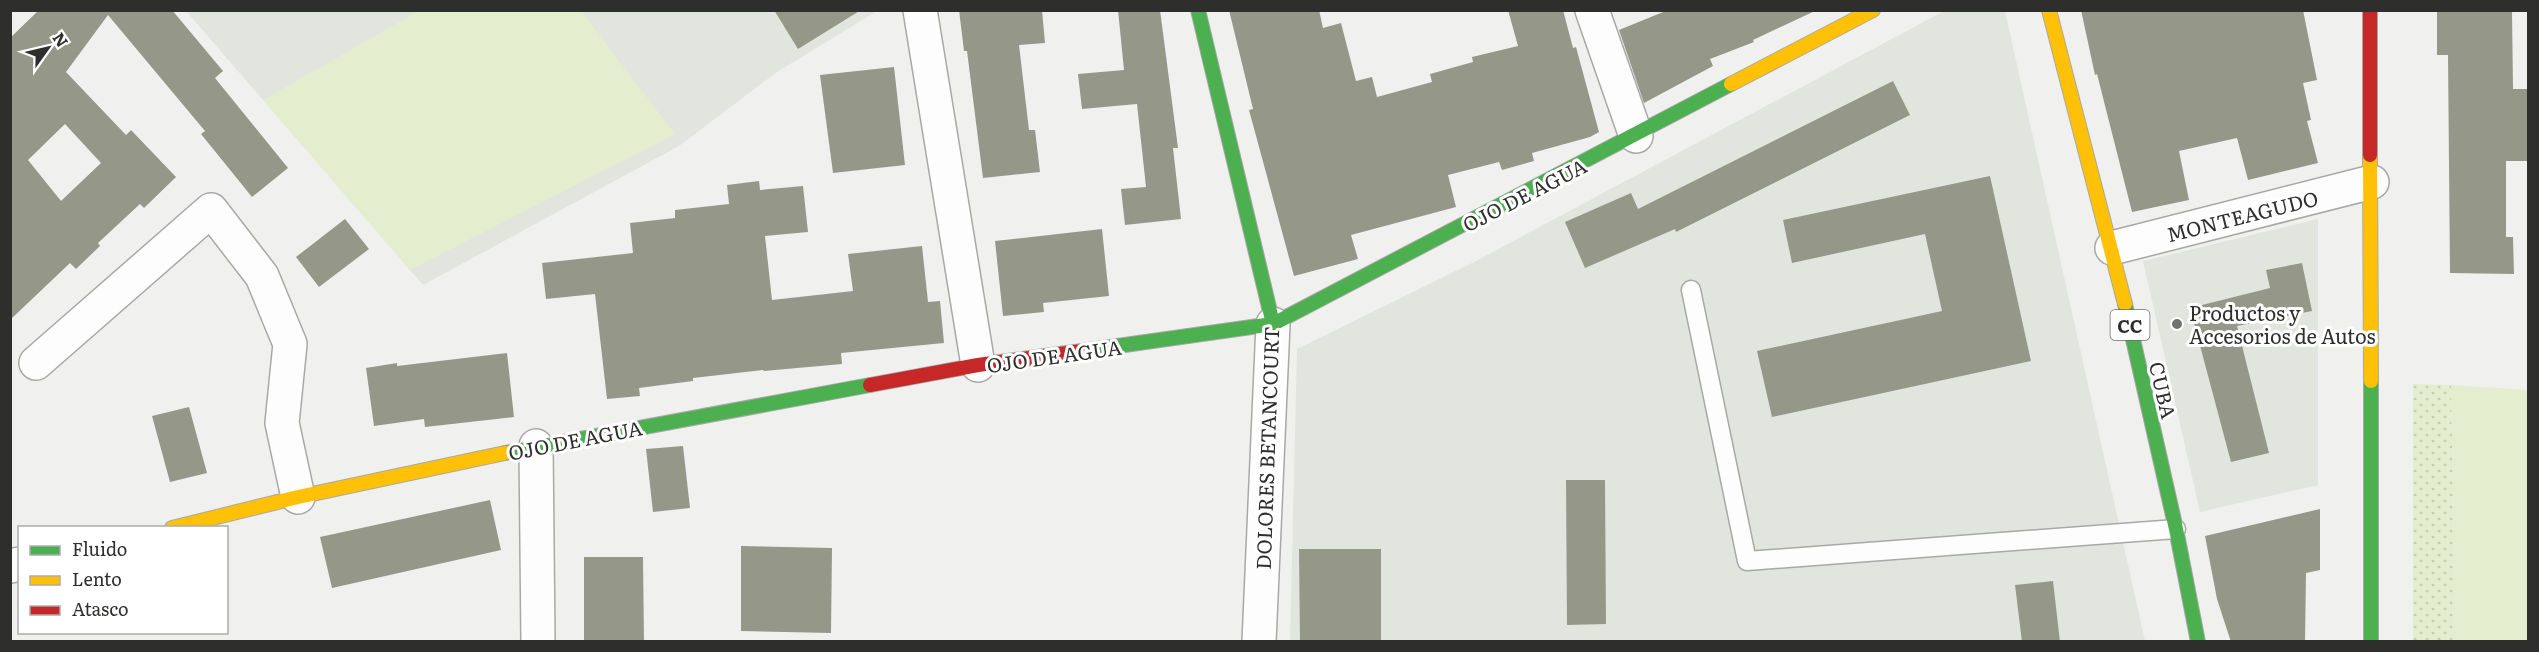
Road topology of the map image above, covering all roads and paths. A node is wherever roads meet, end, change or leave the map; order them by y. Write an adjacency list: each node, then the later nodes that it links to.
1 (920, 10): 13 (street)
2 (1198, 10): 11 (street, DOLORES BETANCOURT)
3 (1592, 10): 7 (street)
4 (1873, 10): 7 (street, OJO DE AGUA)
5 (2049, 10): 9 (street, CUBA / CC)
6 (2370, 10): 8 (street)
7 (1636, 136): 11 (street, OJO DE AGUA)
8 (2372, 182): 9 (street, MONTEAGUDO); 21 (street)
9 (2112, 248): 17 (street, CUBA / CC)
10 (1691, 290): 17 (lane)
11 (1273, 324): 13 (street, OJO DE AGUA); 19 (street, DOLORES BETANCOURT)
12 (36, 363): 15 (street)
13 (978, 365): 14 (street, OJO DE AGUA)
14 (536, 446): 15 (street, OJO DE AGUA); 18 (street)
15 (298, 497): 16 (street, OJO DE AGUA)
16 (180, 526)
17 (2176, 529): 20 (street, CUBA / CC)
18 (538, 642)
19 (1259, 642)
20 (2198, 642)
21 (2371, 642)

